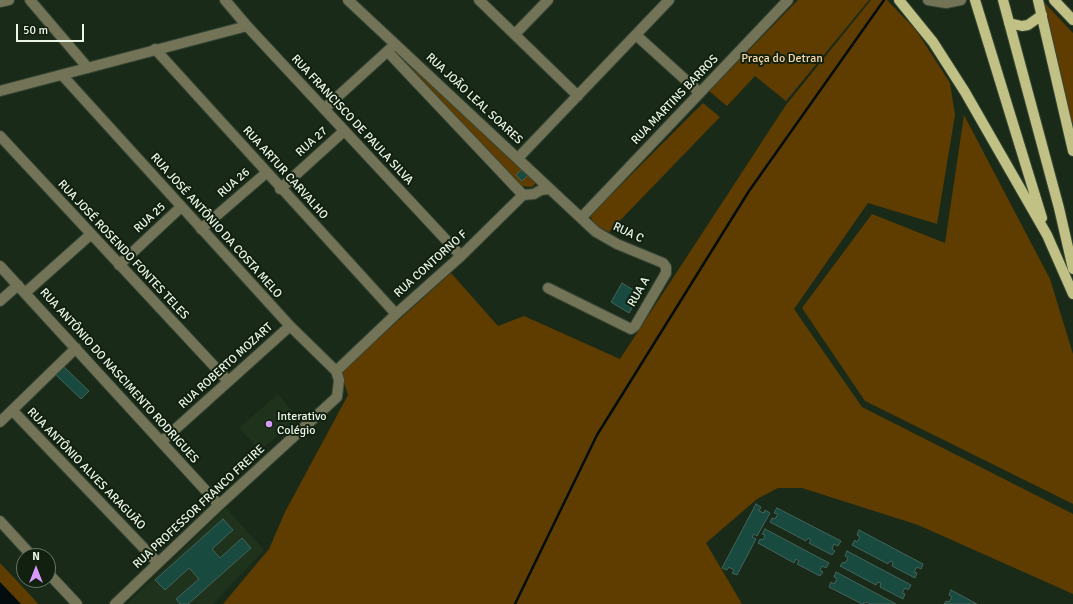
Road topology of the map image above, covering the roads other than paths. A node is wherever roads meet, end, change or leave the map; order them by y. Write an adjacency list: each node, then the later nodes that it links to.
1 (9, 0): 16 (street)
2 (30, 0): 26 (street)
3 (226, 0): 20 (street, RUA FRANCISCO DE PAULA SILVA)
4 (350, 0): 23 (street, RUA JOÃO LEAL SOARES)
5 (479, 0): 21 (street)
6 (548, 0): 21 (street)
7 (669, 0): 22 (street)
8 (788, 0): 29 (street, RUA MARTINS BARROS)
9 (899, 0): 44 (main road)
10 (928, 0): 11 (street)
11 (961, 0)
12 (974, 0): 44 (main road)
13 (1003, 0): 19 (main road)
14 (1038, 0): 17 (main road)
15 (1054, 0): 18 (main road)
16 (0, 2)
17 (1042, 15): 19 (main road); 34 (main road)
18 (1073, 20)
19 (1009, 23): 49 (main road)
20 (247, 26): 24 (street); 31 (street, RUA FRANCISCO DE PAULA SILVA)
21 (515, 34): 30 (street)
22 (636, 35): 29 (street); 30 (street)
23 (395, 44): 25 (street); 35 (street, RUA JOÃO LEAL SOARES)
24 (155, 50): 26 (street); 36 (street, RUA ARTUR CARVALHO)
25 (388, 52): 31 (street); 39 (street)
26 (88, 68): 27 (street)
27 (62, 75): 28 (street); 40 (street, RUA JOSÉ ANTÔNIO DA COSTA MELO)
28 (0, 92)
29 (700, 93): 41 (street, RUA MARTINS BARROS)
30 (578, 96): 35 (street)
31 (324, 109): 32 (street, RUA FRANCISCO DE PAULA SILVA)
32 (344, 131): 37 (street, RUA 27); 45 (street, RUA FRANCISCO DE PAULA SILVA)
33 (0, 136): 43 (street, RUA JOSÉ ROSENDO FONTES TELES)
34 (1073, 151)
35 (518, 158): 38 (street, RUA JOÃO LEAL SOARES)
36 (266, 173): 37 (street, RUA ARTUR CARVALHO); 42 (street, RUA 26)
37 (280, 189): 55 (street, RUA ARTUR CARVALHO)
38 (549, 189): 39 (street, RUA CONTORNO F); 41 (street, RUA JOÃO LEAL SOARES)
39 (523, 195): 45 (street, RUA CONTORNO F)
40 (181, 207): 42 (street, RUA JOSÉ ANTÔNIO DA COSTA MELO); 46 (street, RUA 25)
41 (581, 218): 48 (street, RUA C)
42 (201, 229): 56 (street, RUA JOSÉ ANTÔNIO DA COSTA MELO)
43 (90, 235): 46 (street, RUA JOSÉ ROSENDO FONTES TELES); 52 (street)
44 (1047, 235): 53 (main road)
45 (461, 256): 55 (street, RUA CONTORNO F)
46 (118, 265): 59 (street, RUA JOSÉ ROSENDO FONTES TELES)
47 (0, 266): 50 (street, RUA ANTÔNIO DO NASCIMENTO RODRIGUES)
48 (666, 267): 51 (street, RUA A)
49 (1073, 269)
50 (18, 285): 52 (street, RUA ANTÔNIO DO NASCIMENTO RODRIGUES); 54 (street)
51 (548, 288)
52 (25, 293): 57 (street, RUA ANTÔNIO DO NASCIMENTO RODRIGUES)
53 (1073, 294)
54 (0, 301)
55 (396, 314): 58 (street, RUA CONTORNO F)
56 (290, 326): 58 (street, RUA JOSÉ ANTÔNIO DA COSTA MELO); 59 (street, RUA ROBERTO MOZART)
57 (76, 348): 60 (street); 62 (street, RUA ANTÔNIO DO NASCIMENTO RODRIGUES)
58 (336, 371): 63 (street, RUA PROFESSOR FRANCO FREIRE)
59 (228, 381): 62 (street, RUA ROBERTO MOZART)
60 (12, 410): 61 (street); 66 (street, RUA ANTÔNIO ALVES ARAGUÃO)
61 (0, 422)
62 (162, 442): 63 (street, RUA ANTÔNIO DO NASCIMENTO RODRIGUES)
63 (219, 505): 66 (street, RUA PROFESSOR FRANCO FREIRE)
64 (0, 521): 65 (street)
65 (25, 548)
66 (158, 563): 69 (street, RUA PROFESSOR FRANCO FREIRE)
67 (56, 582): 68 (street)
68 (77, 604)
69 (115, 604)

